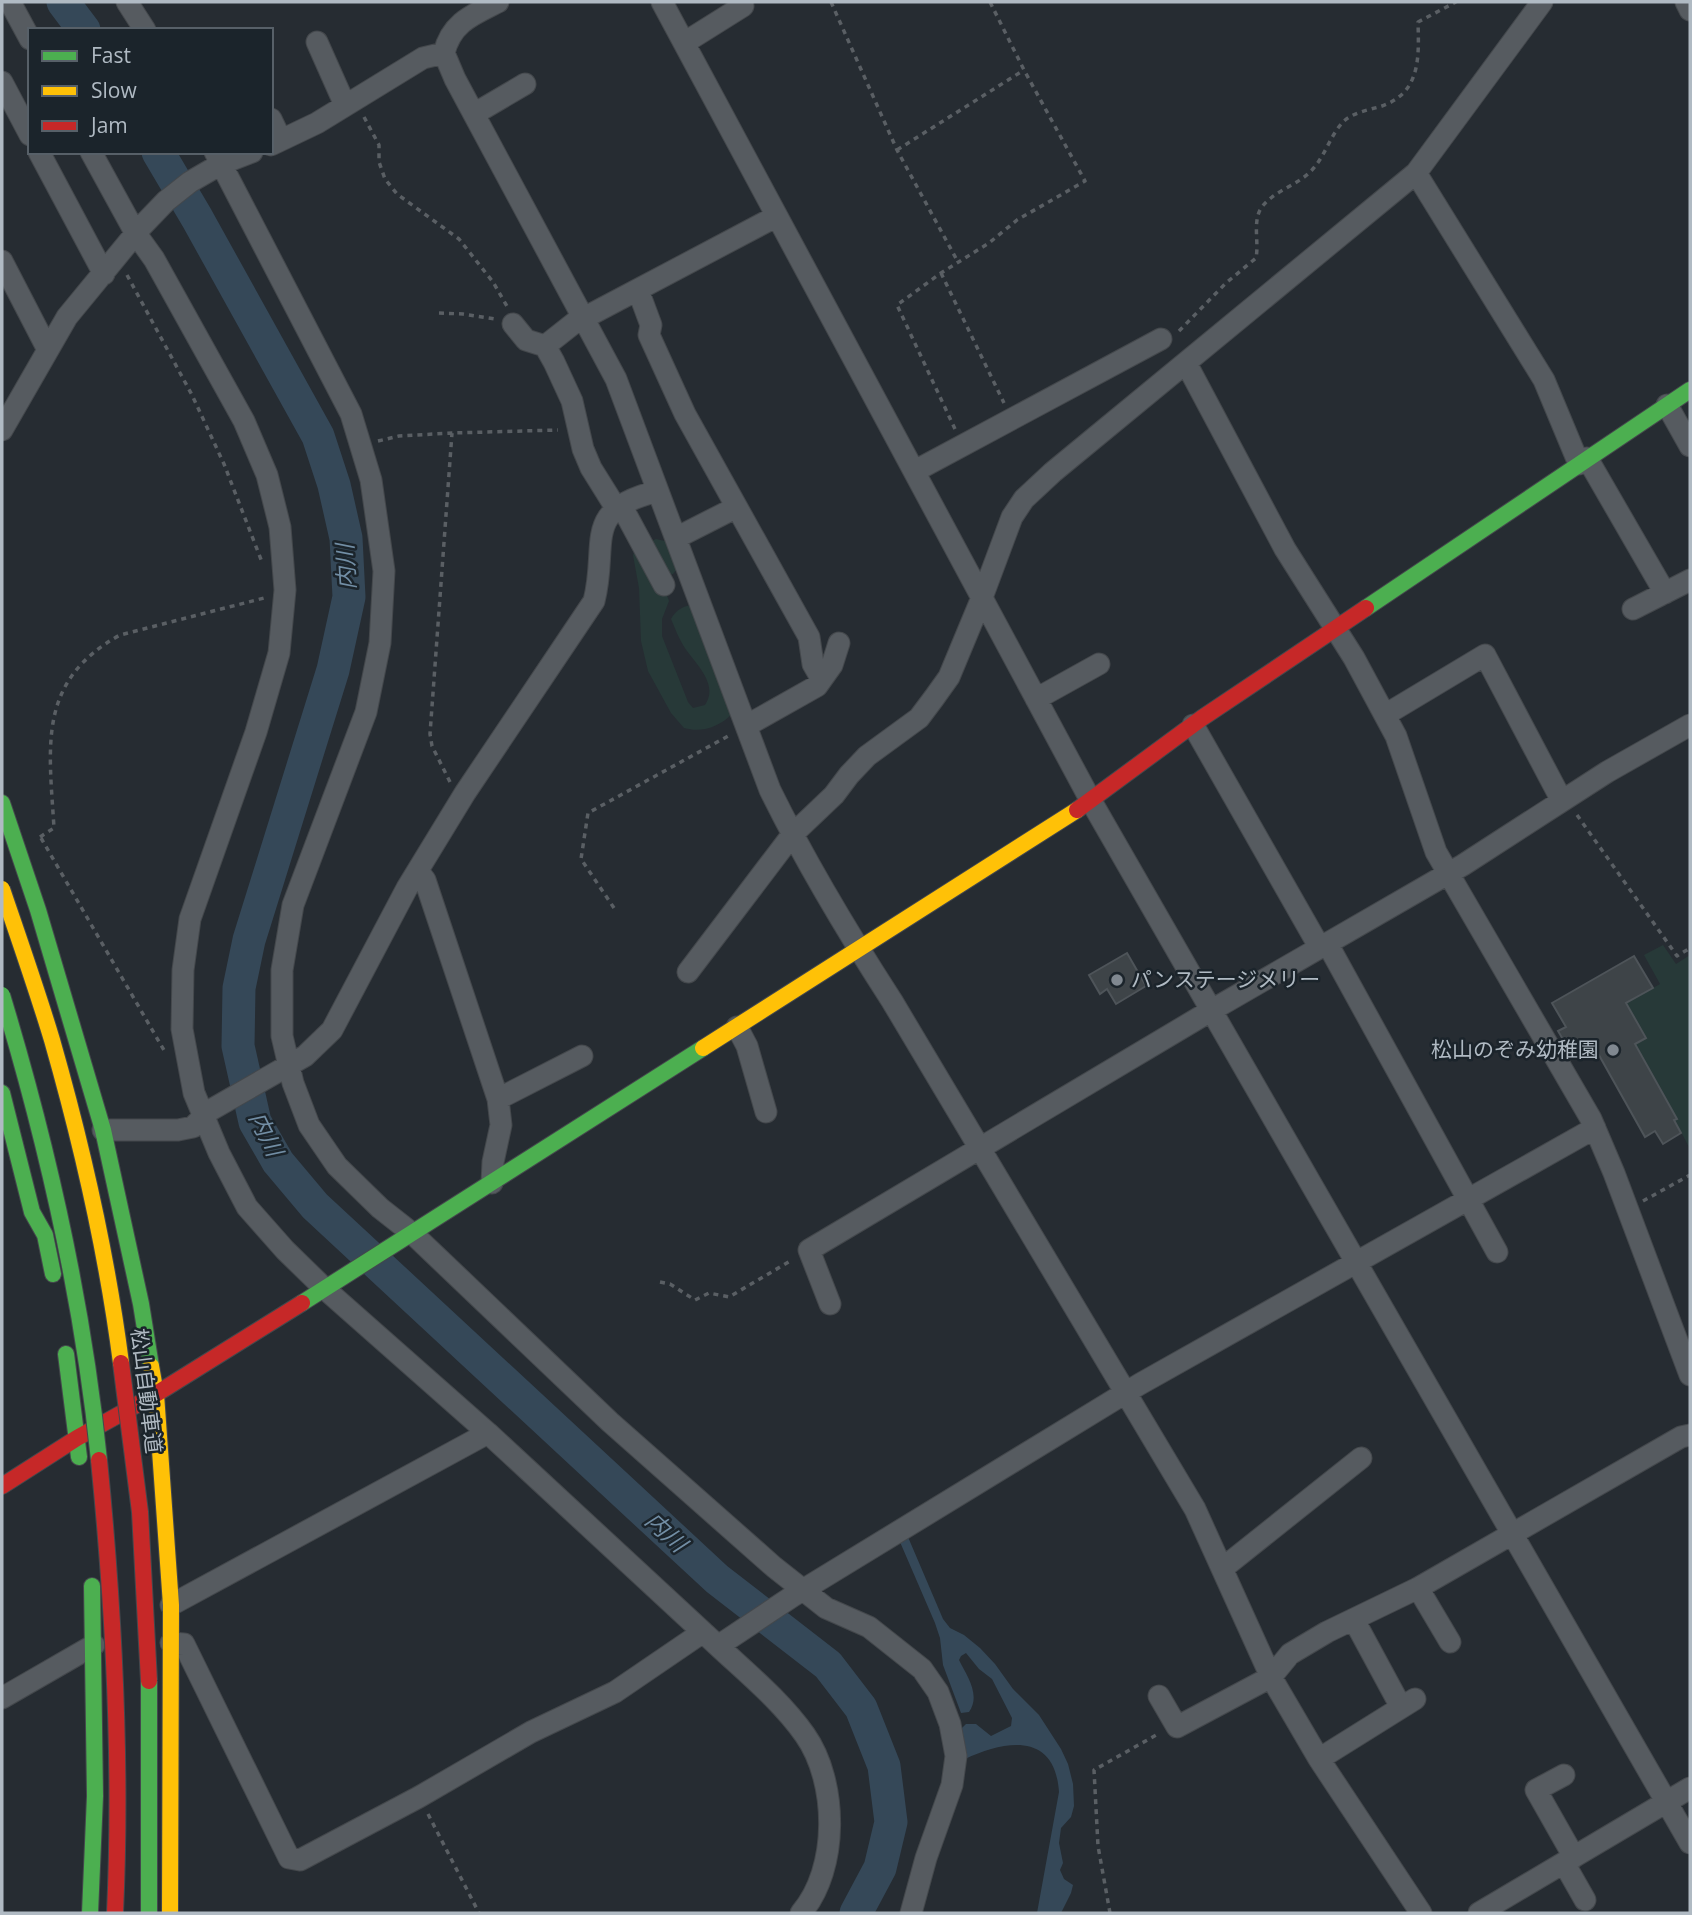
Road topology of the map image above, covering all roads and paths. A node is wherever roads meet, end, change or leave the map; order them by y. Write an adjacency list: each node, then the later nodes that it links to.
1 (10, 2): 13 (street)
2 (127, 2): 12 (street)
3 (662, 2): 15 (street)
4 (831, 2): 24 (path)
5 (990, 2): 17 (path)
6 (1456, 2): 40 (path)
7 (1542, 2): 29 (street)
8 (1686, 2): 11 (street)
9 (490, 4): 16 (street)
10 (743, 6): 15 (street)
11 (1690, 10)
12 (144, 28)
13 (28, 35)
14 (317, 42): 20 (street)
15 (684, 43): 30 (street)
16 (444, 53): 20 (street); 21 (street)
17 (1024, 70): 24 (path); 33 (path)
18 (2, 82): 22 (street)
19 (525, 84): 21 (street)
20 (350, 103): 23 (street); 39 (path)
21 (474, 114): 38 (street)
22 (28, 131)
23 (276, 143)
24 (897, 150): 33 (path)
25 (40, 154): 34 (street)
26 (92, 154): 31 (street)
27 (244, 154): 28 (street)
28 (217, 161): 31 (street); 93 (street)
29 (1416, 173): 43 (street); 53 (street)
30 (777, 216): 36 (street); 54 (street)
31 (138, 231): 34 (street); 97 (street)
32 (2, 261): 42 (street)
33 (958, 262): 35 (path)
34 (111, 266): 42 (street); 59 (path)
35 (941, 273): 46 (path); 51 (path)
36 (638, 290): 38 (street); 57 (street)
37 (439, 313): 39 (path)
38 (583, 317): 41 (street); 55 (street)
39 (513, 324): 41 (street)
40 (1161, 339): 46 (street)
41 (545, 346): 48 (street)
42 (48, 350): 47 (street)
43 (1186, 363): 64 (street); 66 (street)
44 (1690, 390): 45 (main road)
45 (1667, 405): 52 (street); 53 (main road)
46 (1012, 419): 51 (street)
47 (2, 430)
48 (578, 430): 49 (path); 56 (street)
49 (452, 433): 50 (path); 75 (path)
50 (399, 436)
51 (962, 445): 54 (street)
52 (1690, 446)
53 (1583, 461): 62 (street); 66 (main road)
54 (915, 471): 64 (street)
55 (659, 491): 56 (street); 58 (street)
56 (619, 507): 61 (street); 75 (street)
57 (735, 508): 58 (street); 69 (street)
58 (676, 538): 74 (street)
59 (265, 569)
60 (1690, 580): 62 (street)
61 (664, 585)
62 (1665, 593): 65 (street)
63 (268, 595): 92 (path)
64 (981, 600): 70 (street); 79 (street)
65 (1633, 609)
66 (1334, 628): 71 (street); 72 (main road)
67 (839, 643): 69 (street)
68 (1099, 664): 70 (street)
69 (821, 678): 74 (street)
70 (1036, 699): 77 (street)
71 (1385, 715): 76 (street); 81 (street)
72 (1193, 725): 77 (main road); 84 (street)
73 (1690, 725): 76 (street)
74 (746, 726): 79 (street); 83 (path)
75 (465, 793): 80 (street)
76 (1564, 800): 81 (street); 85 (path)
77 (1091, 801): 86 (main road); 89 (street)
78 (2, 803): 99 (main road)
79 (792, 835): 86 (street); 87 (street)
80 (418, 871): 93 (street); 95 (street)
81 (1448, 873): 84 (street); 98 (street)
82 (2, 889): 148 (main road, 松山自動車道, bridge)
83 (614, 908)
84 (1324, 946): 89 (street); 103 (street)
85 (1690, 947)
86 (859, 950): 90 (main road); 100 (street)
87 (688, 972)
88 (2, 995): 147 (main road, bridge)
89 (1212, 1010): 100 (street); 108 (street)
90 (737, 1027): 96 (street); 102 (main road)
91 (582, 1056): 95 (street)
92 (169, 1058)
93 (286, 1066): 97 (street); 105 (street)
94 (2, 1093): 111 (main road)
95 (498, 1099): 102 (street)
96 (766, 1112)
97 (206, 1114): 99 (street); 110 (street)
98 (1595, 1128): 103 (street); 104 (street)
99 (103, 1130): 115 (main road)
100 (980, 1150): 106 (street); 116 (street)
101 (1690, 1175): 104 (path)
102 (492, 1183): 105 (main road)
103 (1468, 1199): 107 (street); 108 (street)
104 (1628, 1209): 114 (street)
105 (410, 1236): 110 (main road); 127 (street)
106 (809, 1250): 109 (path); 112 (street)
107 (1497, 1252)
108 (1356, 1262): 116 (street); 123 (street)
109 (660, 1282)
110 (329, 1287): 115 (main road); 117 (street)
111 (57, 1294)
112 (830, 1304)
113 (63, 1331): 119 (main road)
114 (1690, 1375)
115 (156, 1394): 119 (main road); 128 (main road)
116 (1125, 1394): 125 (street); 127 (street)
117 (488, 1433): 128 (street); 130 (street)
118 (1690, 1435): 123 (street)
119 (77, 1438): 121 (main road); 122 (main road)
120 (1361, 1458): 125 (street)
121 (82, 1476)
122 (2, 1486)
123 (1512, 1532): 126 (street); 142 (street)
124 (91, 1565): 133 (main road)
125 (1223, 1568): 134 (street)
126 (1418, 1588): 129 (street); 131 (street)
127 (798, 1593): 130 (street); 152 (street)
128 (170, 1605): 132 (main road)
129 (1354, 1620): 134 (street); 138 (street)
130 (716, 1639): 141 (street); 151 (street)
131 (1450, 1642)
132 (171, 1643): 141 (street); 149 (main road)
133 (94, 1645): 136 (street); 146 (main road)
134 (1271, 1677): 137 (street); 138 (street)
135 (1159, 1696): 137 (street)
136 (2, 1698)
137 (1175, 1725): 153 (path)
138 (1319, 1759): 154 (street)
139 (1564, 1775): 144 (street)
140 (1690, 1788): 142 (street)
141 (419, 1797): 150 (path)
142 (1666, 1802): 143 (street); 144 (street)
143 (1690, 1843)
144 (1569, 1860): 145 (street); 155 (street)
145 (1585, 1900)
146 (90, 1913)
147 (115, 1913)
148 (149, 1913)
149 (170, 1913)
150 (478, 1913)
151 (801, 1913)
152 (911, 1913)
153 (1110, 1913)
154 (1421, 1913)
155 (1479, 1913)

